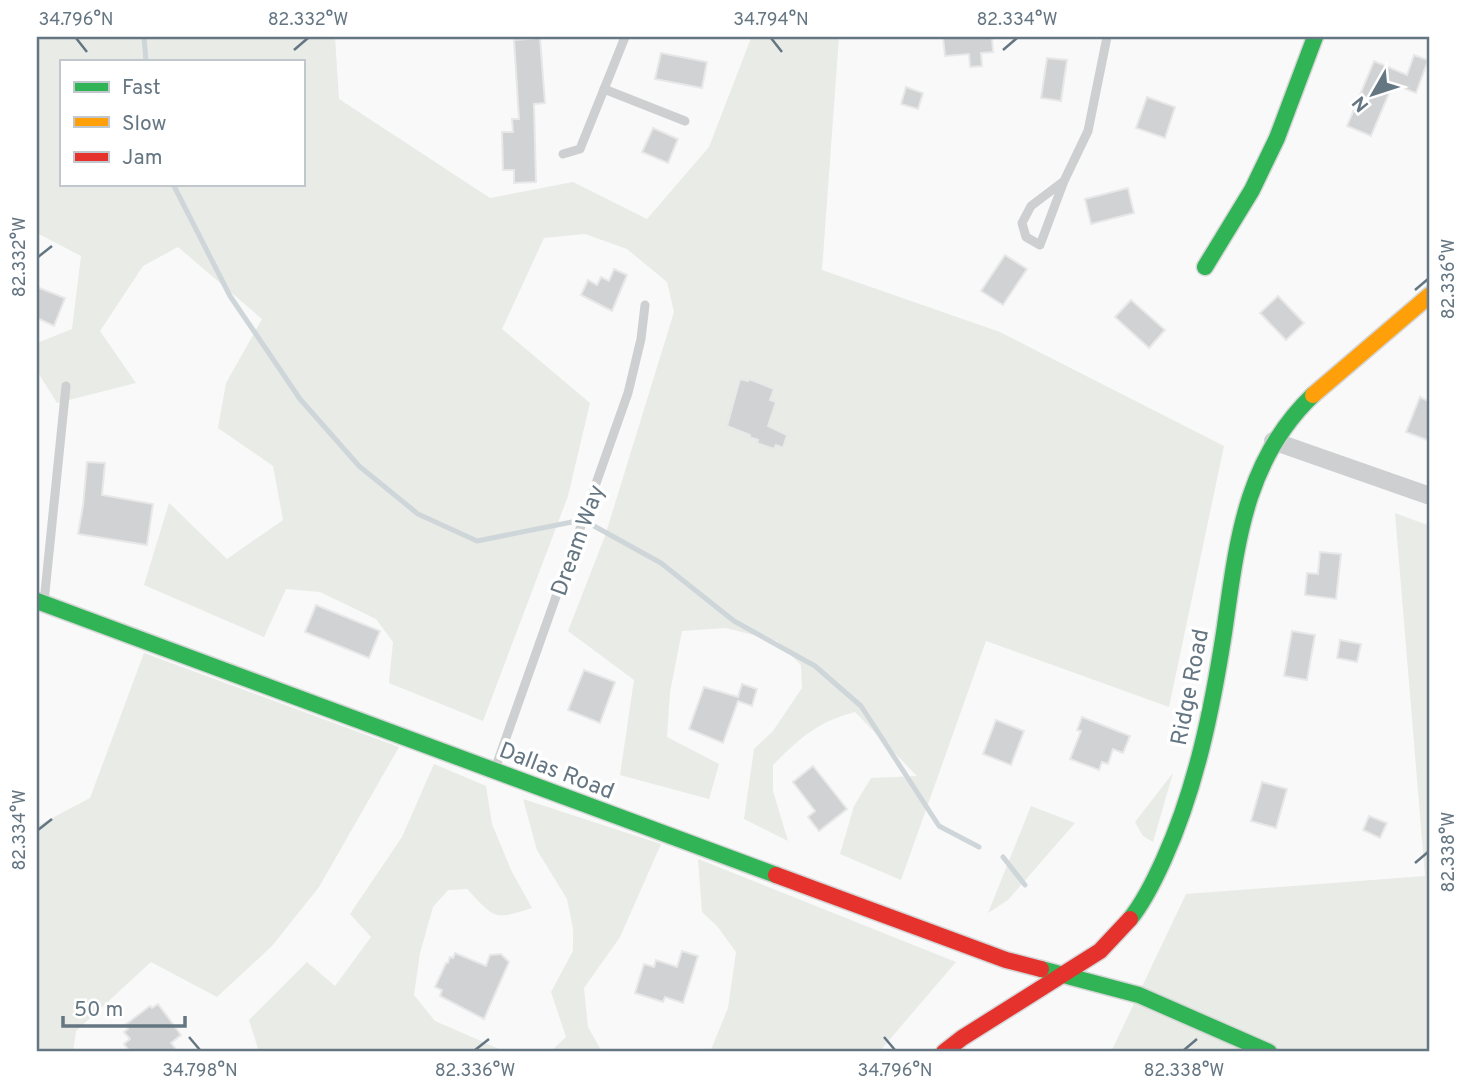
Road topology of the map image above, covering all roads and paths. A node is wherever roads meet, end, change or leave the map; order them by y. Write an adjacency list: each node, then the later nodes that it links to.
1 (625, 37): 4 (lane)
2 (1107, 37): 7 (lane)
3 (1315, 37): 8 (street)
4 (604, 89): 5 (lane); 6 (lane)
5 (685, 121)
6 (563, 153)
7 (1063, 181): 7 (lane)
8 (1205, 267)
9 (1430, 295): 12 (street, Ridge Road)
10 (645, 305): 15 (lane, Dream Way)
11 (66, 386): 14 (lane)
12 (1273, 441): 13 (street); 16 (street, Ridge Road)
13 (1430, 496)
14 (40, 603): 15 (street, Dallas Road)
15 (494, 771): 16 (street, Dallas Road)
16 (1063, 975): 17 (street, Ridge Road); 18 (street, Dallas Road)
17 (944, 1052)
18 (1269, 1052)

